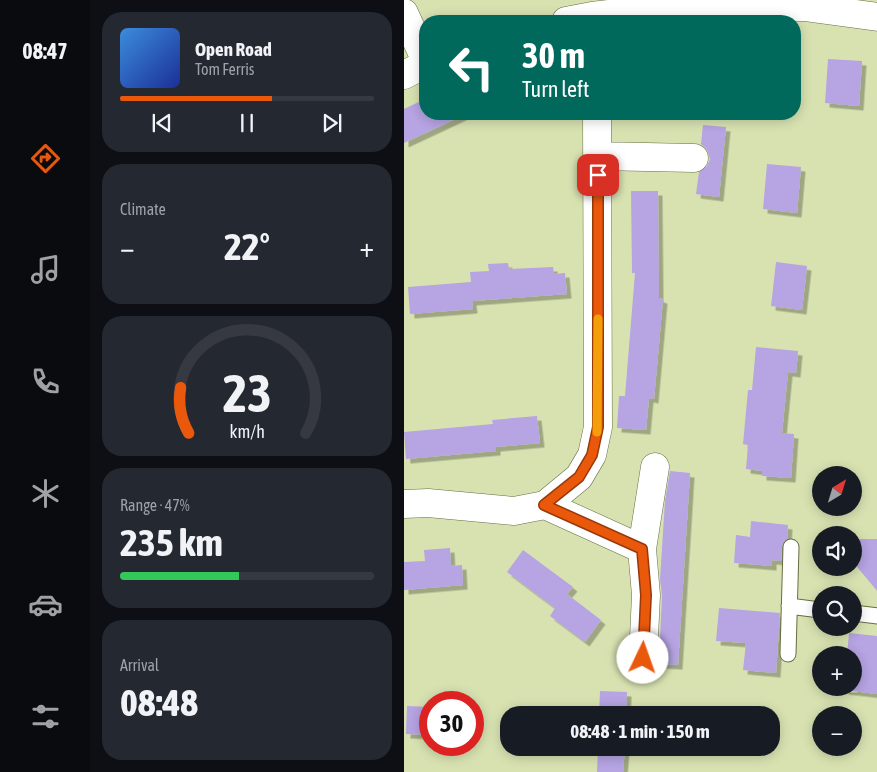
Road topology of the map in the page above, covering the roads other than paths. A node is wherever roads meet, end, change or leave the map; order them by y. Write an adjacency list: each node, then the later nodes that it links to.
1 (674, 3): 2 (street); 4 (street)
2 (817, 5): 5 (street)
3 (404, 14): 6 (street)
4 (608, 15)
5 (877, 17)
6 (419, 46)
7 (419, 67): 8 (street)
8 (404, 75)
9 (598, 120): 10 (street)
10 (598, 156): 11 (street); 14 (street)
11 (694, 158)
12 (655, 467): 16 (street)
13 (404, 504): 14 (street)
14 (544, 505): 16 (street)
15 (791, 547): 17 (lane)
16 (642, 549): 22 (street)
17 (789, 606): 18 (lane); 21 (lane)
18 (812, 609)
19 (862, 614): 20 (lane)
20 (877, 616)
21 (788, 654)
22 (643, 658)

